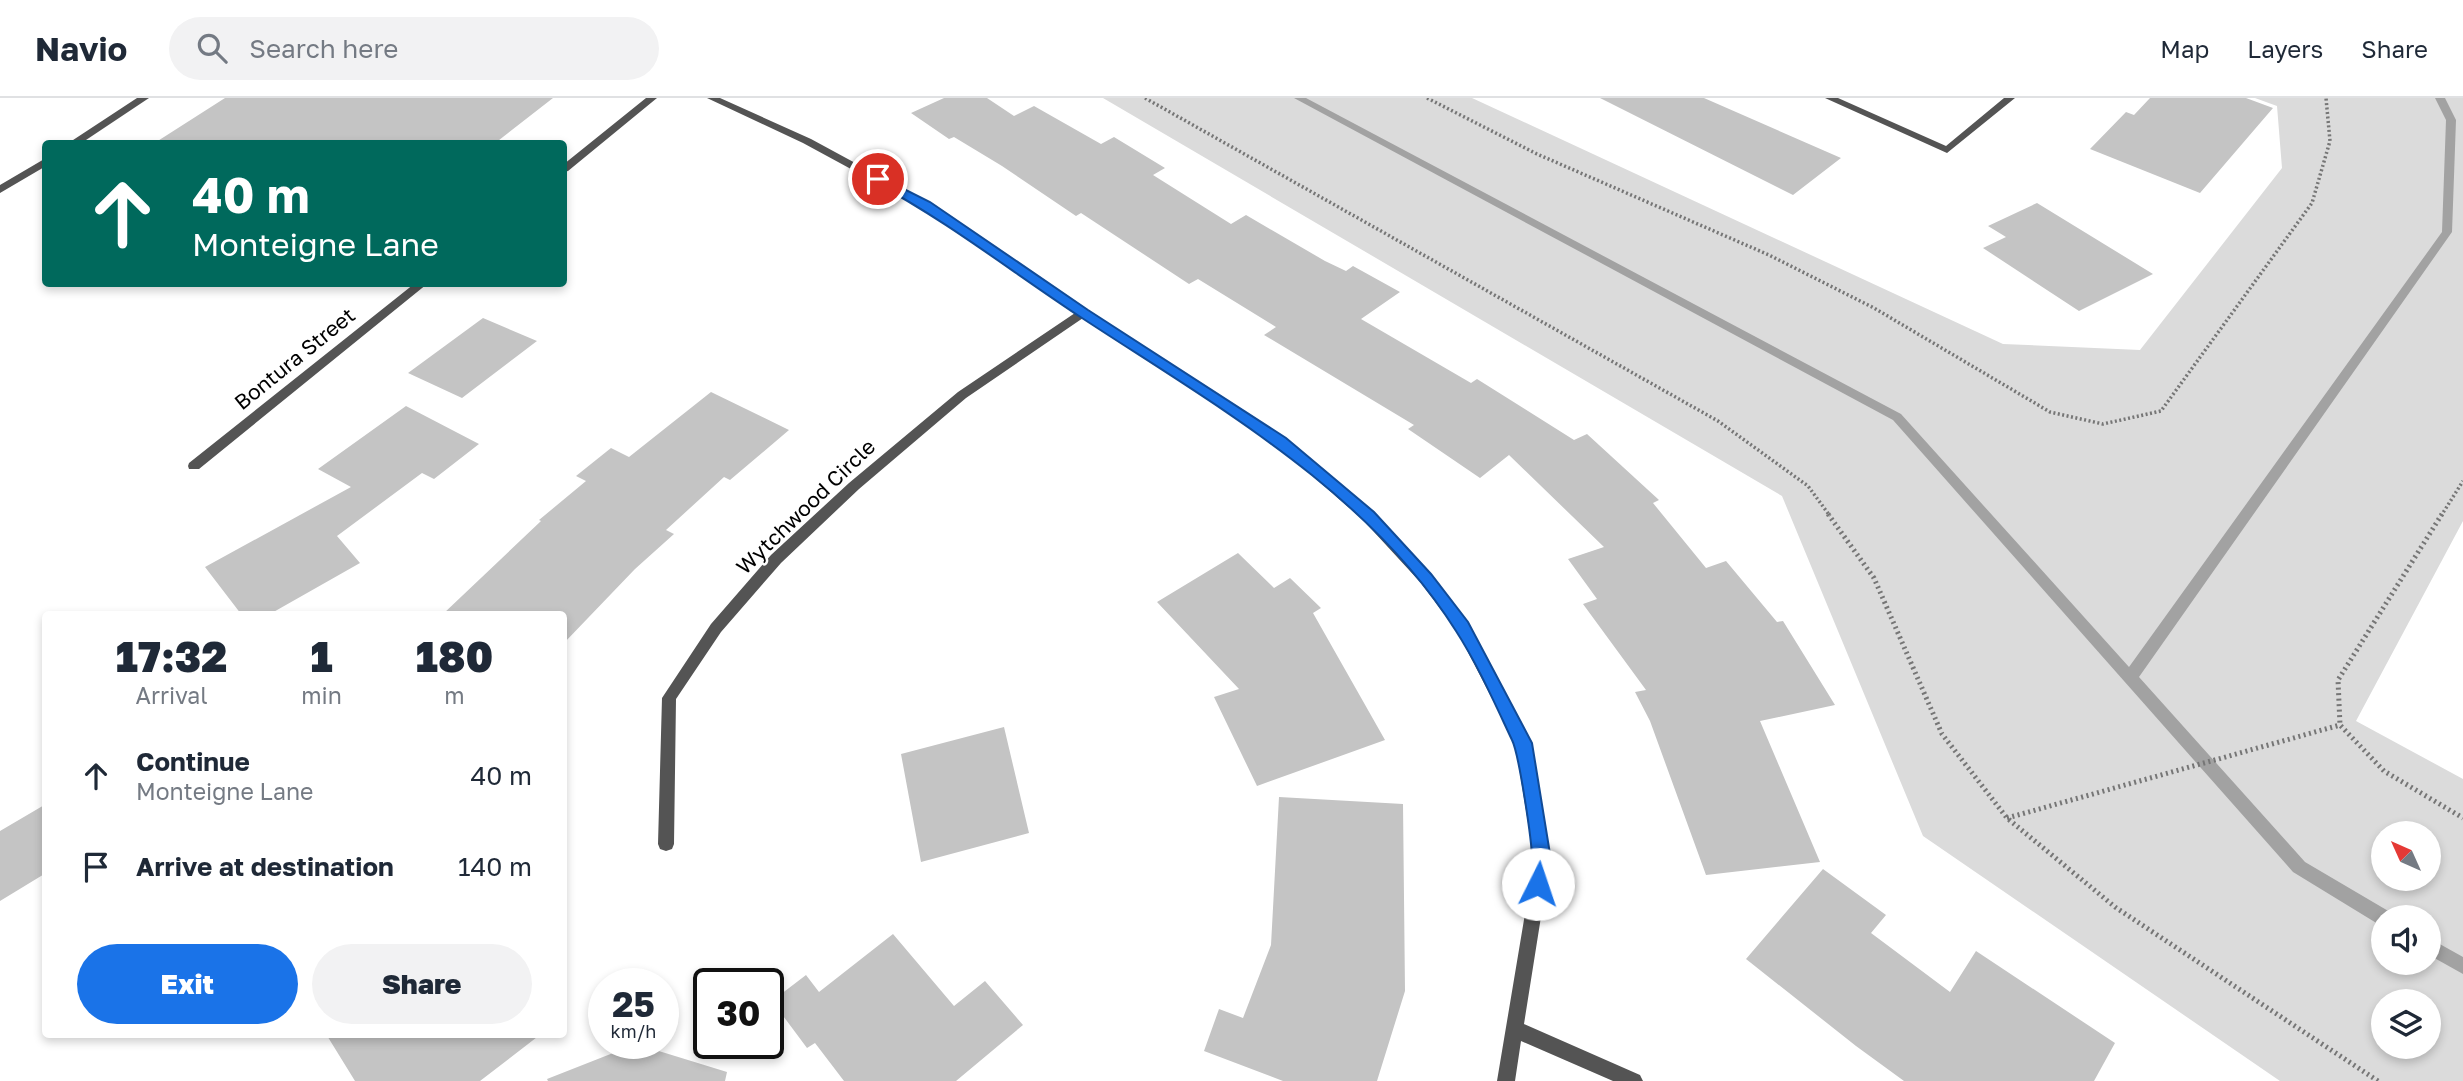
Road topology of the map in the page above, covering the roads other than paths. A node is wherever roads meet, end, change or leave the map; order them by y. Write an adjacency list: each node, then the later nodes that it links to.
1 (144, 98): 6 (street)
2 (652, 98): 8 (street)
3 (712, 98): 11 (street)
4 (1830, 98): 5 (street)
5 (2010, 98)
6 (78, 140)
7 (42, 164): 9 (street)
8 (567, 167)
9 (0, 190)
10 (417, 287): 12 (street, Bontura Street)
11 (1083, 313): 13 (street, Wytchwood Circle); 14 (street)
12 (194, 466)
13 (666, 844)
14 (1515, 1029): 15 (street); 16 (street)
15 (1506, 1081)
16 (1634, 1081)

